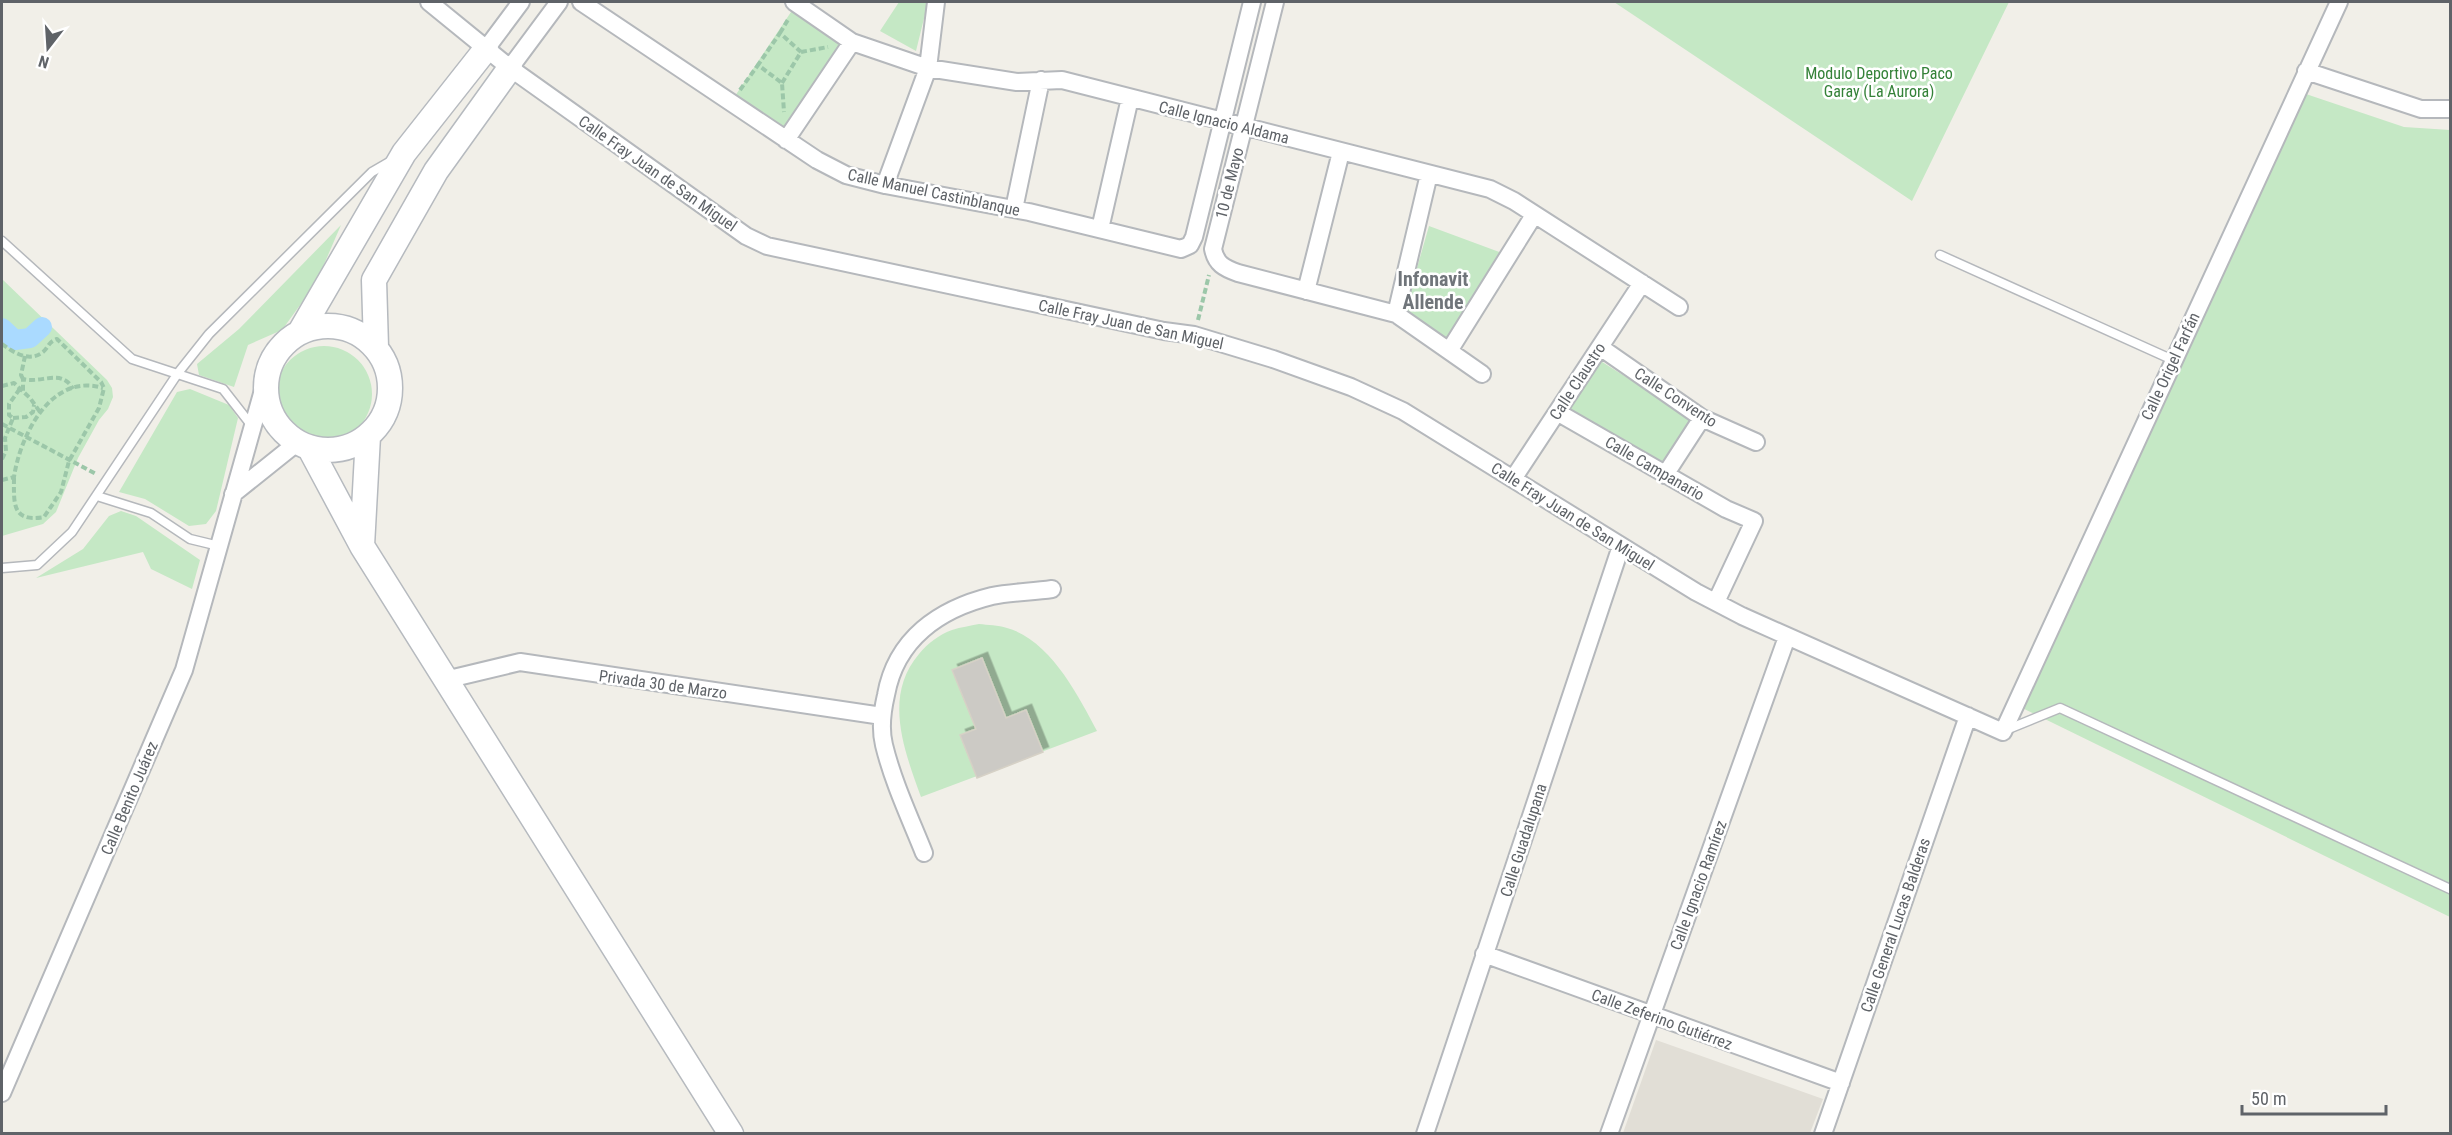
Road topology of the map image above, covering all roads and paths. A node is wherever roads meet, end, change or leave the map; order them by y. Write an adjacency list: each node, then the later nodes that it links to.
1 (429, 2): 11 (street, Calle Fray Juan de San Miguel)
2 (521, 2): 11 (street)
3 (559, 2): 13 (street)
4 (581, 2): 19 (street, Calle Manuel Castinblanque)
5 (794, 2): 10 (street, Calle Ignacio Aldama)
6 (936, 2): 14 (street)
7 (1252, 2): 21 (street, 10 de Mayo)
8 (1275, 2): 22 (street, 10 de Mayo)
9 (2339, 2): 15 (street, Calle Origel Farfán)
10 (852, 42): 14 (street, Calle Ignacio Aldama); 23 (street)
11 (486, 49): 13 (street, Calle Fray Juan de San Miguel); 25 (main road); 26 (main road)
12 (758, 65): 17 (path); 17 (path); 19 (path)
13 (510, 68): 26 (main road); 41 (street, Calle Fray Juan de San Miguel)
14 (928, 68): 16 (street, Calle Ignacio Aldama); 28 (street)
15 (2306, 71): 20 (street); 47 (street, Calle Origel Farfán)
16 (1041, 80): 18 (street, Calle Ignacio Aldama); 29 (street)
17 (782, 83): 23 (path)
18 (1130, 98): 21 (street, Calle Ignacio Aldama); 31 (street)
19 (731, 102): 23 (street, Calle Manuel Castinblanque)
20 (2451, 109)
21 (1222, 121): 22 (street, Calle Ignacio Aldama); 33 (street, 10 de Mayo)
22 (1243, 127): 24 (street, Calle Ignacio Aldama); 35 (street, 10 de Mayo)
23 (786, 140): 28 (street, Calle Manuel Castinblanque)
24 (1341, 152): 27 (street, Calle Ignacio Aldama); 37 (street)
25 (404, 153): 40 (main road); 48 (lane)
26 (436, 171): 43 (main road)
27 (1429, 174): 30 (street, Calle Ignacio Aldama); 39 (street)
28 (885, 185): 29 (street, Calle Manuel Castinblanque)
29 (1014, 209): 31 (street, Calle Manuel Castinblanque)
30 (1534, 214): 36 (street, Calle Ignacio Aldama); 45 (street)
31 (1100, 230): 33 (street, Calle Manuel Castinblanque)
32 (2, 241): 48 (lane)
33 (1190, 244)
34 (1940, 255): 47 (lane)
35 (1215, 260): 37 (street); 41 (path)
36 (1642, 283): 38 (street, Calle Ignacio Aldama); 44 (street, Calle Claustro)
37 (1306, 291): 39 (street)
38 (1679, 307)
39 (1396, 314): 45 (street)
40 (300, 332): 43 (main road); 50 (main road)
41 (1194, 335): 72 (street, Calle Fray Juan de San Miguel)
42 (2, 344): 46 (path)
43 (376, 347): 64 (main road)
44 (1600, 347): 58 (street, Calle Claustro); 60 (street, Calle Convento)
45 (1449, 351): 49 (street)
46 (25, 356): 51 (path); 53 (path)
47 (2173, 360): 87 (street, Calle Origel Farfán)
48 (178, 374): 62 (lane); 74 (lane)
49 (1482, 374)
50 (267, 376): 62 (street, Calle Benito Juárez); 67 (main road)
51 (23, 379): 54 (path); 55 (path)
52 (2, 386): 55 (path)
53 (104, 388): 54 (path); 69 (path)
54 (73, 389): 57 (path)
55 (23, 391): 56 (path); 59 (path)
56 (34, 404): 57 (path); 59 (path)
57 (40, 412): 65 (path)
58 (1557, 412): 70 (street, Calle Campanario); 72 (street, Calle Claustro)
59 (13, 418): 63 (path)
60 (1702, 418): 66 (street, Calle Convento); 70 (street)
61 (2, 424): 63 (path)
62 (252, 426): 75 (street, Calle Benito Juárez)
63 (9, 428): 65 (path); 68 (path)
64 (368, 436): 67 (main road); 78 (main road)
65 (26, 437): 69 (path); 71 (path)
66 (1756, 442)
67 (303, 445): 75 (street); 78 (main road)
68 (2, 459)
69 (69, 461): 71 (path); 74 (path)
70 (1665, 475): 82 (street, Calle Campanario)
71 (14, 477): 73 (path)
72 (1513, 479): 79 (street, Calle Fray Juan de San Miguel)
73 (2, 480)
74 (107, 480): 76 (lane)
75 (233, 494): 77 (street, Calle Benito Juárez)
76 (97, 496): 77 (lane); 80 (lane)
77 (219, 546): 93 (street, Calle Benito Juárez)
78 (362, 546): 84 (main road)
79 (1621, 546): 82 (street, Calle Fray Juan de San Miguel); 90 (street, Calle Guadalupana)
80 (2, 568)
81 (1052, 589): 85 (street)
82 (1716, 602): 83 (street, Calle Fray Juan de San Miguel)
83 (1787, 637): 86 (street, Calle Fray Juan de San Miguel); 91 (street, Calle Ignacio Ramírez)
84 (445, 680): 85 (street, Privada 30 de Marzo); 94 (main road)
85 (882, 716): 88 (street)
86 (1968, 716): 87 (street, Calle Fray Juan de San Miguel); 92 (street, Calle General Lucas Balderas)
87 (2002, 732): 89 (lane)
88 (924, 853)
89 (2451, 889)
90 (1484, 954): 91 (street, Calle Zeferino Gutiérrez); 95 (street, Calle Guadalupana)
91 (1652, 1015): 92 (street, Calle Zeferino Gutiérrez); 96 (street, Calle Ignacio Ramírez)
92 (1840, 1083): 97 (street, Calle General Lucas Balderas)
93 (2, 1093)
94 (730, 1134)
95 (1425, 1134)
96 (1609, 1134)
97 (1823, 1134)

